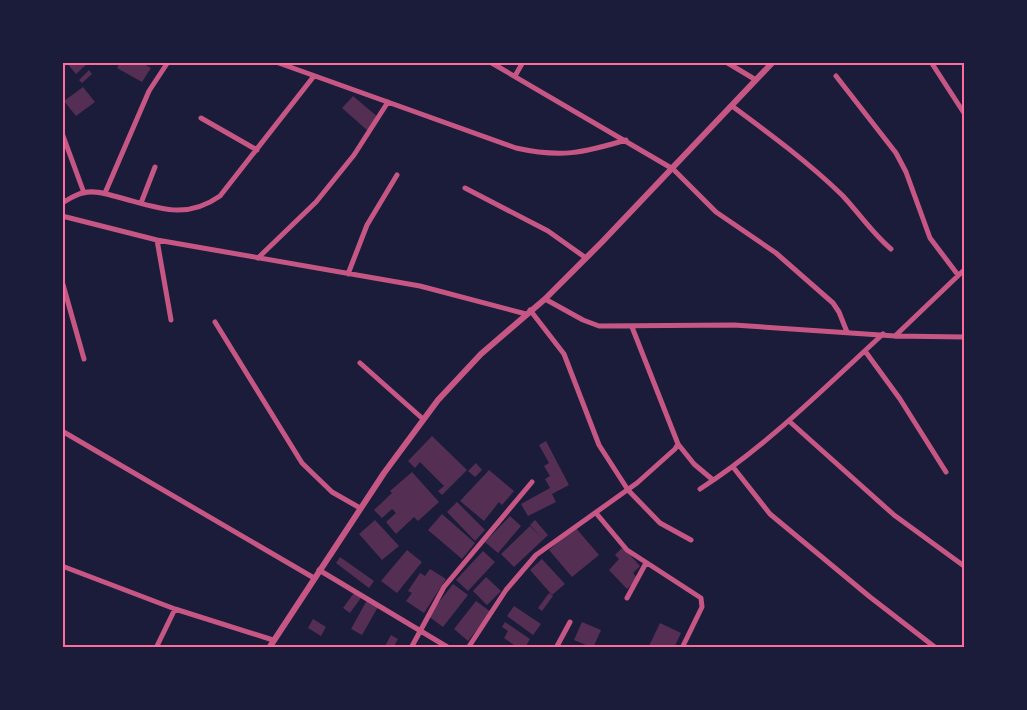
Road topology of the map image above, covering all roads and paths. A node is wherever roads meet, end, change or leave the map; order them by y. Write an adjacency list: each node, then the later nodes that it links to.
1 (168, 62): 24 (street)
2 (276, 62): 8 (street)
3 (490, 62): 9 (street)
4 (523, 62): 9 (street)
5 (726, 62): 11 (street)
6 (773, 62): 11 (street)
7 (932, 62): 14 (street)
8 (314, 76): 12 (street); 18 (street)
9 (515, 76): 17 (street)
10 (836, 76): 34 (street)
11 (756, 80): 13 (street)
12 (388, 102): 17 (street); 30 (street)
13 (732, 106): 20 (street); 29 (street)
14 (964, 113)
15 (201, 118): 18 (street)
16 (62, 133): 23 (street)
17 (626, 140): 20 (street)
18 (256, 150): 26 (street)
19 (155, 167): 26 (street)
20 (673, 169): 31 (street); 41 (street)
21 (398, 175): 33 (street)
22 (465, 188): 31 (street)
23 (84, 193): 24 (street); 25 (street)
24 (105, 194): 26 (street)
25 (62, 203)
26 (141, 203)
27 (62, 216): 28 (street)
28 (157, 240): 30 (street); 38 (street)
29 (891, 249)
30 (258, 258): 33 (street)
31 (586, 258): 36 (street)
32 (964, 270): 34 (street)
33 (348, 274): 37 (street)
34 (958, 275): 43 (street)
35 (62, 281): 46 (street)
36 (545, 299): 37 (street); 40 (street)
37 (528, 312): 48 (street); 57 (street)
38 (171, 320)
39 (215, 322): 58 (street)
40 (632, 327): 41 (street); 51 (street)
41 (847, 332): 42 (street)
42 (883, 334): 43 (street); 45 (street)
43 (895, 336): 44 (street)
44 (964, 337)
45 (865, 351): 49 (street); 53 (street)
46 (84, 359)
47 (360, 362): 48 (street)
48 (423, 419): 58 (street)
49 (789, 421): 52 (street); 63 (street)
50 (62, 431): 65 (street)
51 (678, 444): 54 (street); 57 (street)
52 (733, 467): 54 (street); 78 (street)
53 (946, 472)
54 (713, 480): 56 (street)
55 (532, 482): 69 (street)
56 (700, 488)
57 (628, 490): 59 (street); 60 (street)
58 (360, 508): 64 (street)
59 (596, 513): 61 (street); 75 (street)
60 (691, 540)
61 (646, 563): 66 (street); 77 (street)
62 (62, 566): 67 (street)
63 (964, 566)
64 (319, 570): 65 (street); 69 (street)
65 (314, 578): 70 (street)
66 (627, 598)
67 (175, 609): 70 (street); 71 (street)
68 (570, 622): 76 (street)
69 (420, 629): 73 (street); 74 (street)
70 (273, 640): 72 (street)
71 (156, 648)
72 (269, 648)
73 (411, 648)
74 (449, 648)
75 (468, 648)
76 (556, 648)
77 (682, 648)
78 (936, 648)

